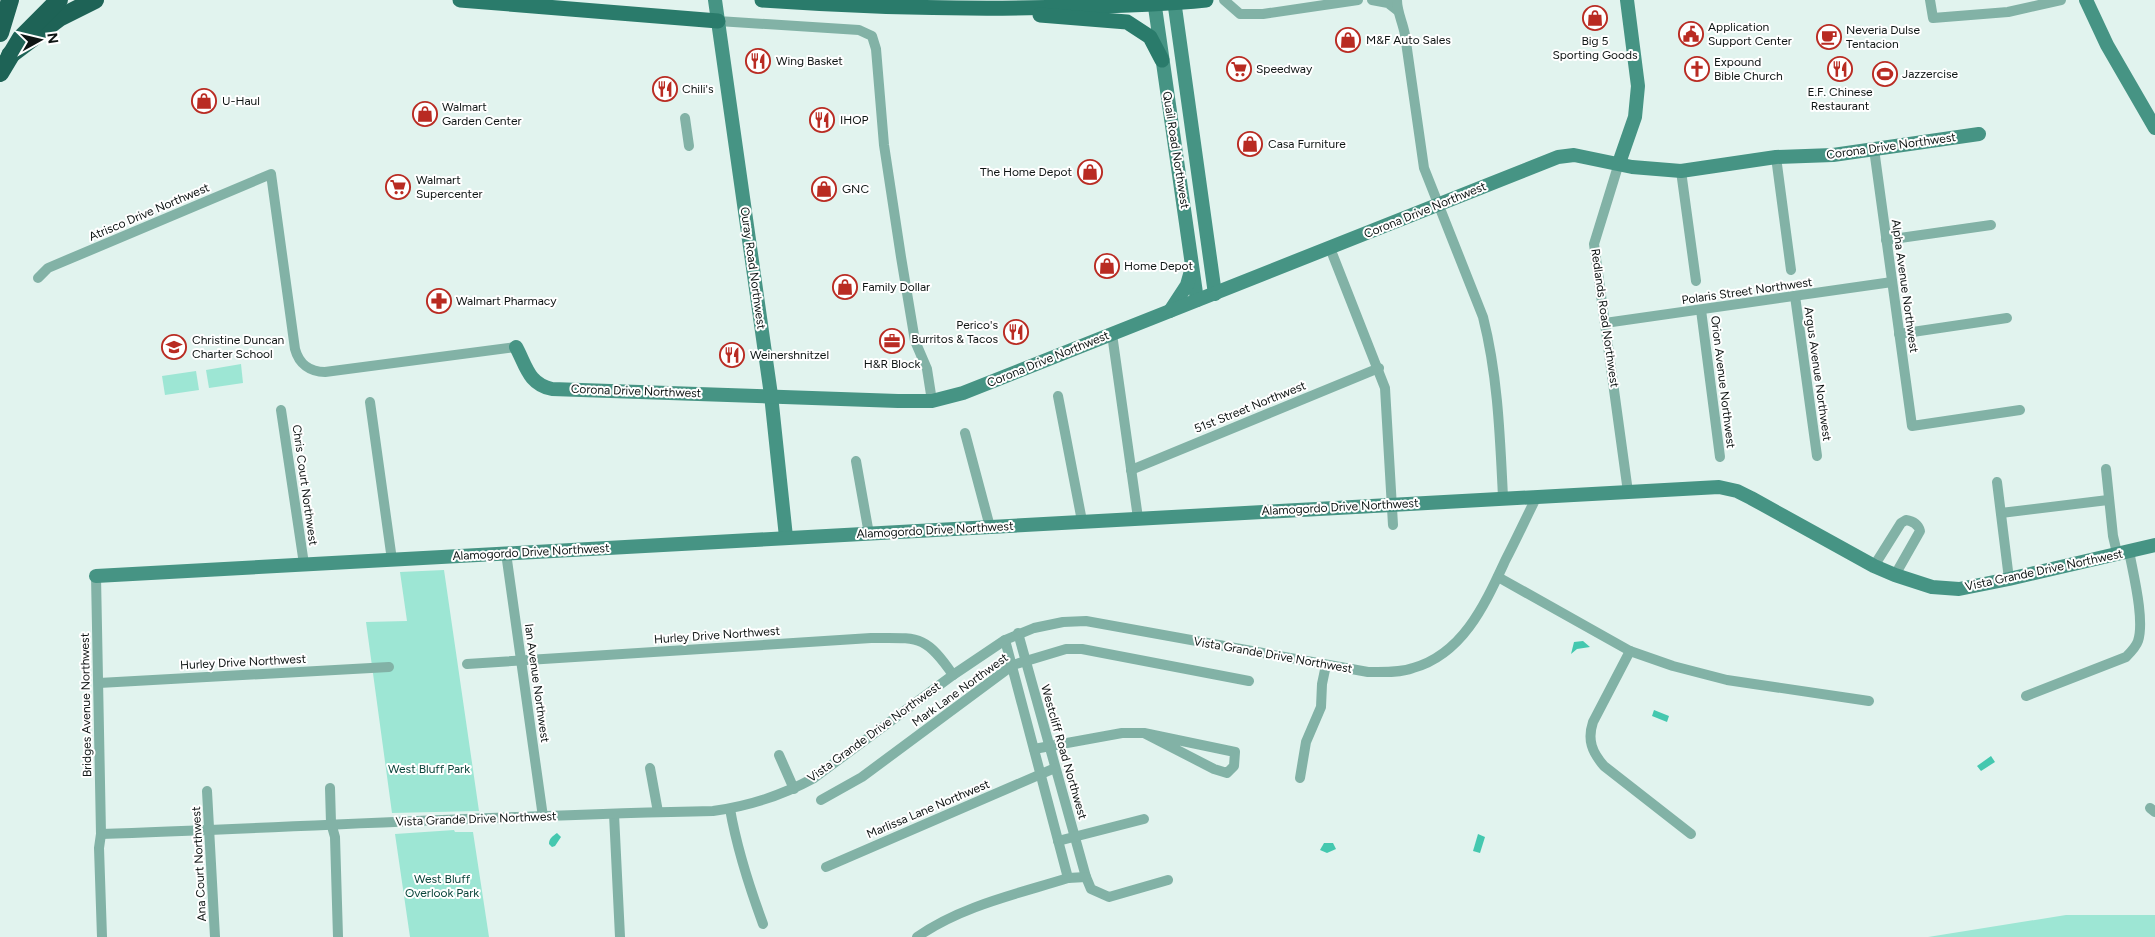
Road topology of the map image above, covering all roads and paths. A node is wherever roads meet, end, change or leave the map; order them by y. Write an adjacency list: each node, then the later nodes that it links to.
1 (10, 0): 20 (highway)
2 (59, 0): 21 (highway)
3 (95, 0): 21 (highway)
4 (460, 0): 19 (main road)
5 (715, 0): 19 (street, Ouray Road Northwest)
6 (762, 0): 18 (main road)
7 (1206, 0): 16 (main road)
8 (1224, 0): 9 (street)
9 (1358, 0)
10 (1372, 0): 17 (street)
11 (1627, 0): 30 (street, Redlands Road Northwest)
12 (1930, 0): 13 (street)
13 (2061, 0)
14 (2086, 0): 25 (street)
15 (1154, 2): 16 (main road); 18 (main road); 22 (street, Quail Road Northwest)
16 (1174, 2): 34 (street, Quail Road Northwest)
17 (1397, 5): 33 (street)
18 (996, 9): 22 (main road)
19 (718, 21): 55 (street, Ouray Road Northwest); 57 (street)
20 (0, 33)
21 (10, 55): 23 (highway)
22 (1162, 60): 35 (street, Quail Road Northwest)
23 (0, 73)
24 (685, 118): 27 (street)
25 (2153, 119)
26 (1979, 134): 28 (street, Corona Drive Northwest)
27 (689, 146)
28 (1874, 149): 29 (street, Corona Drive Northwest); 37 (street, Alpha Avenue Northwest)
29 (1776, 157): 31 (street, Corona Drive Northwest); 40 (street)
30 (1619, 164): 31 (street, Corona Drive Northwest); 33 (street, Corona Drive Northwest); 50 (street, Redlands Road Northwest)
31 (1682, 171): 42 (street)
32 (271, 174): 41 (street, Atrisco Drive Northwest); 53 (street, Corona Drive Northwest)
33 (1438, 204): 38 (street, Corona Drive Northwest); 70 (street)
34 (1202, 205): 35 (street); 44 (street, Quail Road Northwest)
35 (1185, 208): 39 (street, Quail Road Northwest)
36 (1991, 225): 37 (street)
37 (1886, 240): 43 (street, Alpha Avenue Northwest)
38 (1330, 248): 44 (street, Corona Drive Northwest); 54 (street)
39 (1192, 265): 46 (street, Quail Road Northwest); 48 (street)
40 (1791, 270)
41 (38, 278)
42 (1696, 281)
43 (1892, 282): 45 (street, Polaris Street Northwest); 52 (street, Alpha Avenue Northwest)
44 (1215, 294): 46 (street, Corona Drive Northwest)
45 (1794, 296): 47 (street, Polaris Street Northwest); 62 (street, Argus Avenue Northwest)
46 (1197, 300): 48 (street, Corona Drive Northwest)
47 (1700, 310): 50 (street, Polaris Street Northwest); 63 (street, Orion Avenue Northwest)
48 (1170, 312): 51 (street, Corona Drive Northwest)
49 (2007, 318): 52 (street)
50 (1605, 323): 68 (street, Redlands Road Northwest)
51 (1112, 334): 57 (street, Corona Drive Northwest); 65 (street)
52 (1899, 334): 60 (street, Alpha Avenue Northwest)
53 (516, 347): 55 (street, Corona Drive Northwest)
54 (1378, 368): 65 (street, 51st Street Northwest); 72 (street)
55 (771, 395): 57 (street, Corona Drive Northwest); 80 (street, Ouray Road Northwest)
56 (1058, 396): 76 (street)
57 (932, 401)
58 (370, 402): 84 (street)
59 (281, 410): 85 (street, Chris Court Northwest)
60 (2020, 410)
61 (965, 433): 78 (street)
62 (1817, 456)
63 (1720, 457)
64 (856, 461): 79 (street)
65 (1131, 470): 75 (street)
66 (2106, 470): 71 (street)
67 (1997, 482): 74 (street)
68 (1628, 492): 69 (street, Alamogordo Drive Northwest); 73 (street, Alamogordo Drive Northwest)
69 (1536, 496): 70 (street, Alamogordo Drive Northwest); 89 (street, Vista Grande Drive Northwest)
70 (1503, 498): 72 (street, Alamogordo Drive Northwest)
71 (2108, 500): 74 (street); 82 (street)
72 (1391, 504): 75 (street, Alamogordo Drive Northwest); 77 (street)
73 (1770, 509): 86 (street, Vista Grande Drive Northwest)
74 (2000, 513): 90 (street)
75 (1138, 518): 76 (street, Alamogordo Drive Northwest)
76 (1082, 522): 78 (street, Alamogordo Drive Northwest)
77 (1393, 525)
78 (990, 527): 79 (street, Alamogordo Drive Northwest)
79 (869, 534): 80 (street, Alamogordo Drive Northwest)
80 (786, 537): 83 (street, Alamogordo Drive Northwest)
81 (2155, 545): 82 (street, Vista Grande Drive Northwest)
82 (2123, 552): 90 (street, Vista Grande Drive Northwest); 103 (street)
83 (506, 553): 84 (street, Alamogordo Drive Northwest); 94 (street, Ian Avenue Northwest)
84 (392, 560): 85 (street, Alamogordo Drive Northwest)
85 (304, 564): 87 (street, Alamogordo Drive Northwest)
86 (1874, 566): 88 (street, Vista Grande Drive Northwest); 88 (street)
87 (96, 576): 102 (street, Bridges Avenue Northwest)
88 (1895, 576): 90 (street, Vista Grande Drive Northwest)
89 (1498, 577): 93 (street); 98 (street, Vista Grande Drive Northwest)
90 (2009, 579)
91 (1018, 633): 92 (street, Vista Grande Drive Northwest); 95 (street, Westcliff Road Northwest); 98 (street, Vista Grande Drive Northwest)
92 (1005, 640): 97 (street); 100 (street, Vista Grande Drive Northwest)
93 (1630, 651): 104 (street); 125 (street)
94 (521, 660): 96 (street, Hurley Drive Northwest); 100 (street, Hurley Drive Northwest); 120 (street, Ian Avenue Northwest)
95 (1025, 660): 97 (street, Mark Lane Northwest); 101 (street, Mark Lane Northwest); 106 (street, Westcliff Road Northwest)
96 (467, 664)
97 (1013, 665): 107 (street); 116 (street, Mark Lane Northwest)
98 (1326, 666): 112 (street)
99 (389, 667): 102 (street, Hurley Drive Northwest)
100 (953, 675): 114 (street, Vista Grande Drive Northwest)
101 (1249, 681)
102 (99, 683): 124 (street, Bridges Avenue Northwest)
103 (2026, 696)
104 (1869, 701)
105 (1144, 733): 105 (street); 106 (street)
106 (1049, 745): 107 (street); 110 (street, Westcliff Road Northwest)
107 (1034, 749): 111 (street)
108 (779, 755): 114 (street)
109 (650, 768): 118 (street)
110 (1055, 768): 111 (street, Marlissa Lane Northwest); 126 (street, Westcliff Road Northwest)
111 (1040, 775): 127 (street); 128 (street, Marlissa Lane Northwest)
112 (1300, 778)
113 (330, 788): 122 (street)
114 (794, 789): 117 (street, Vista Grande Drive Northwest)
115 (207, 791): 123 (street, Ana Court Northwest)
116 (821, 800)
117 (730, 808): 118 (street, Vista Grande Drive Northwest); 132 (street)
118 (658, 812): 119 (street, Vista Grande Drive Northwest)
119 (614, 814): 120 (street, Vista Grande Drive Northwest); 136 (street)
120 (543, 817): 122 (street, Vista Grande Drive Northwest)
121 (1144, 819): 126 (street)
122 (331, 823): 123 (street, Vista Grande Drive Northwest); 135 (street)
123 (210, 829): 124 (street, Vista Grande Drive Northwest); 134 (street, Ana Court Northwest)
124 (101, 834): 133 (street, Bridges Avenue Northwest)
125 (1691, 834)
126 (1075, 837): 127 (street); 129 (street, Westcliff Road Northwest)
127 (1058, 841): 130 (street)
128 (826, 867)
129 (1086, 877): 130 (street); 131 (street)
130 (1068, 878): 137 (street)
131 (1168, 880)
132 (763, 924)
133 (102, 937)
134 (215, 937)
135 (338, 937)
136 (620, 937)
137 (918, 937)

